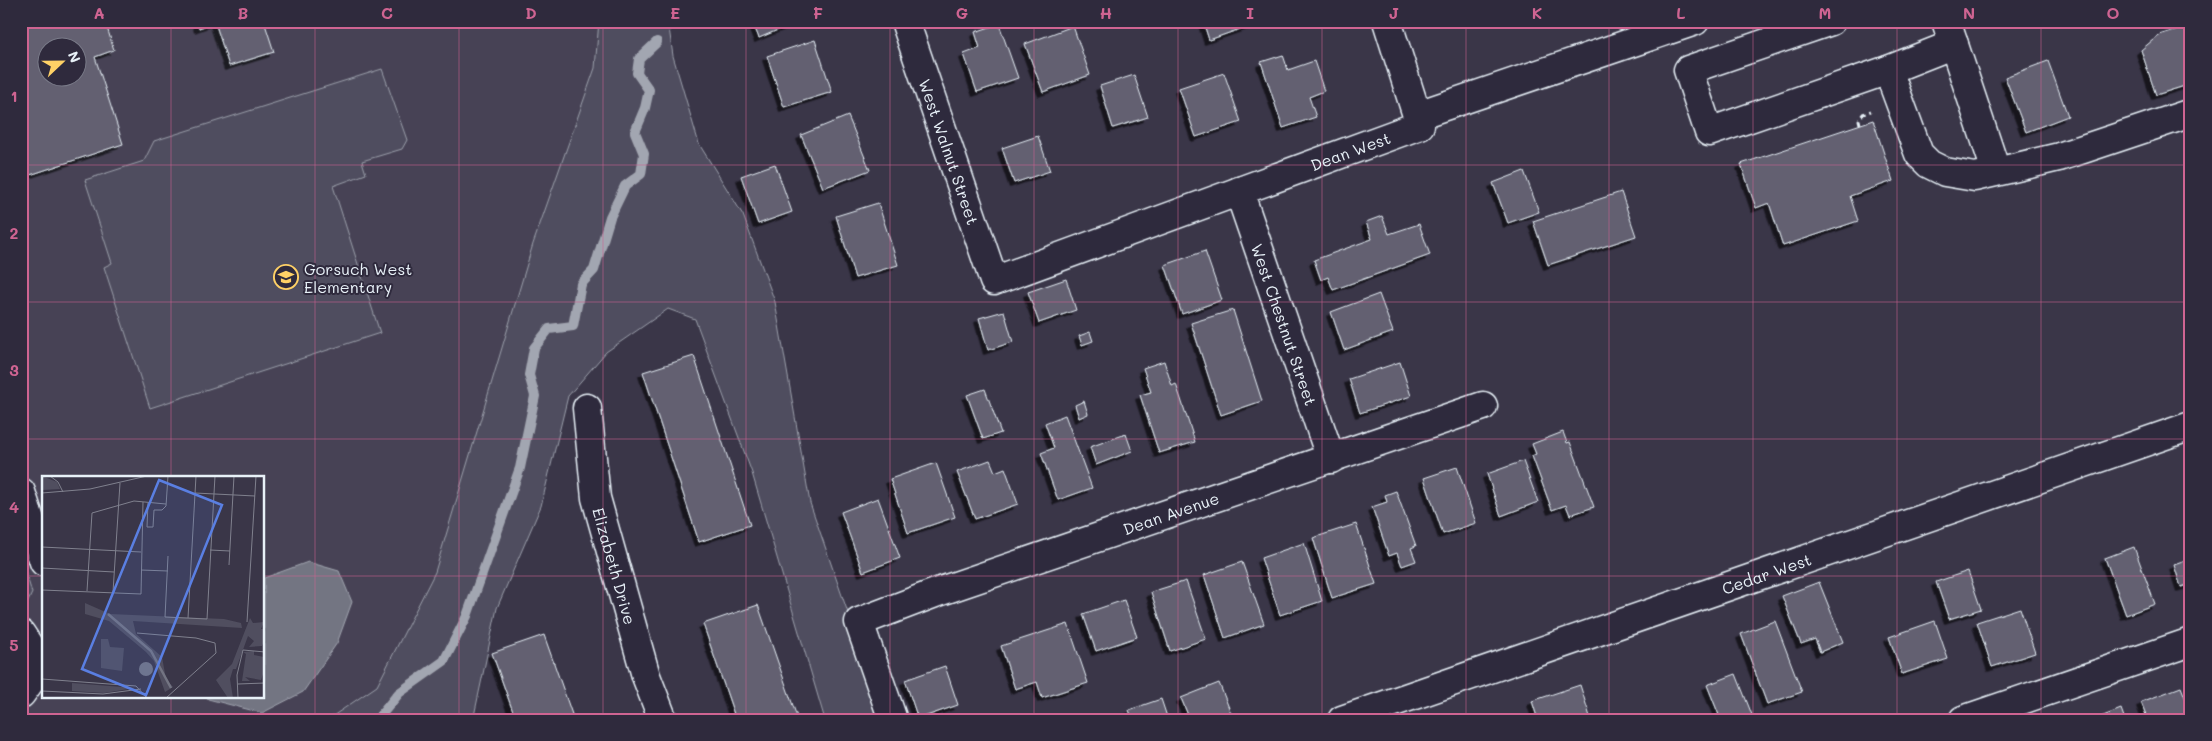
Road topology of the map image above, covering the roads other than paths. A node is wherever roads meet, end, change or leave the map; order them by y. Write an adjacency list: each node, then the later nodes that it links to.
1 (906, 21): 11 (street, West Walnut Street)
2 (1387, 21): 8 (street)
3 (1695, 21): 8 (street)
4 (1831, 21): 6 (street)
5 (1950, 33): 6 (street); 9 (street)
6 (1888, 70): 9 (street)
7 (2191, 113): 9 (street)
8 (1418, 115): 10 (street, Dean West)
9 (1996, 171)
10 (1239, 191): 11 (street, Dean West); 15 (street, West Chestnut Street)
11 (994, 281)
12 (1484, 406): 15 (street, Dean Avenue)
13 (587, 408): 23 (street, Elizabeth Drive)
14 (2191, 426): 25 (street, Cedar West)
15 (1331, 459): 24 (street, Dean Avenue)
16 (21, 492): 17 (street)
17 (42, 556)
18 (21, 634): 20 (street)
19 (2191, 642): 26 (street)
20 (42, 663)
21 (42, 665): 22 (street)
22 (21, 694)
23 (663, 720)
24 (893, 720)
25 (1342, 720)
26 (1963, 720)

